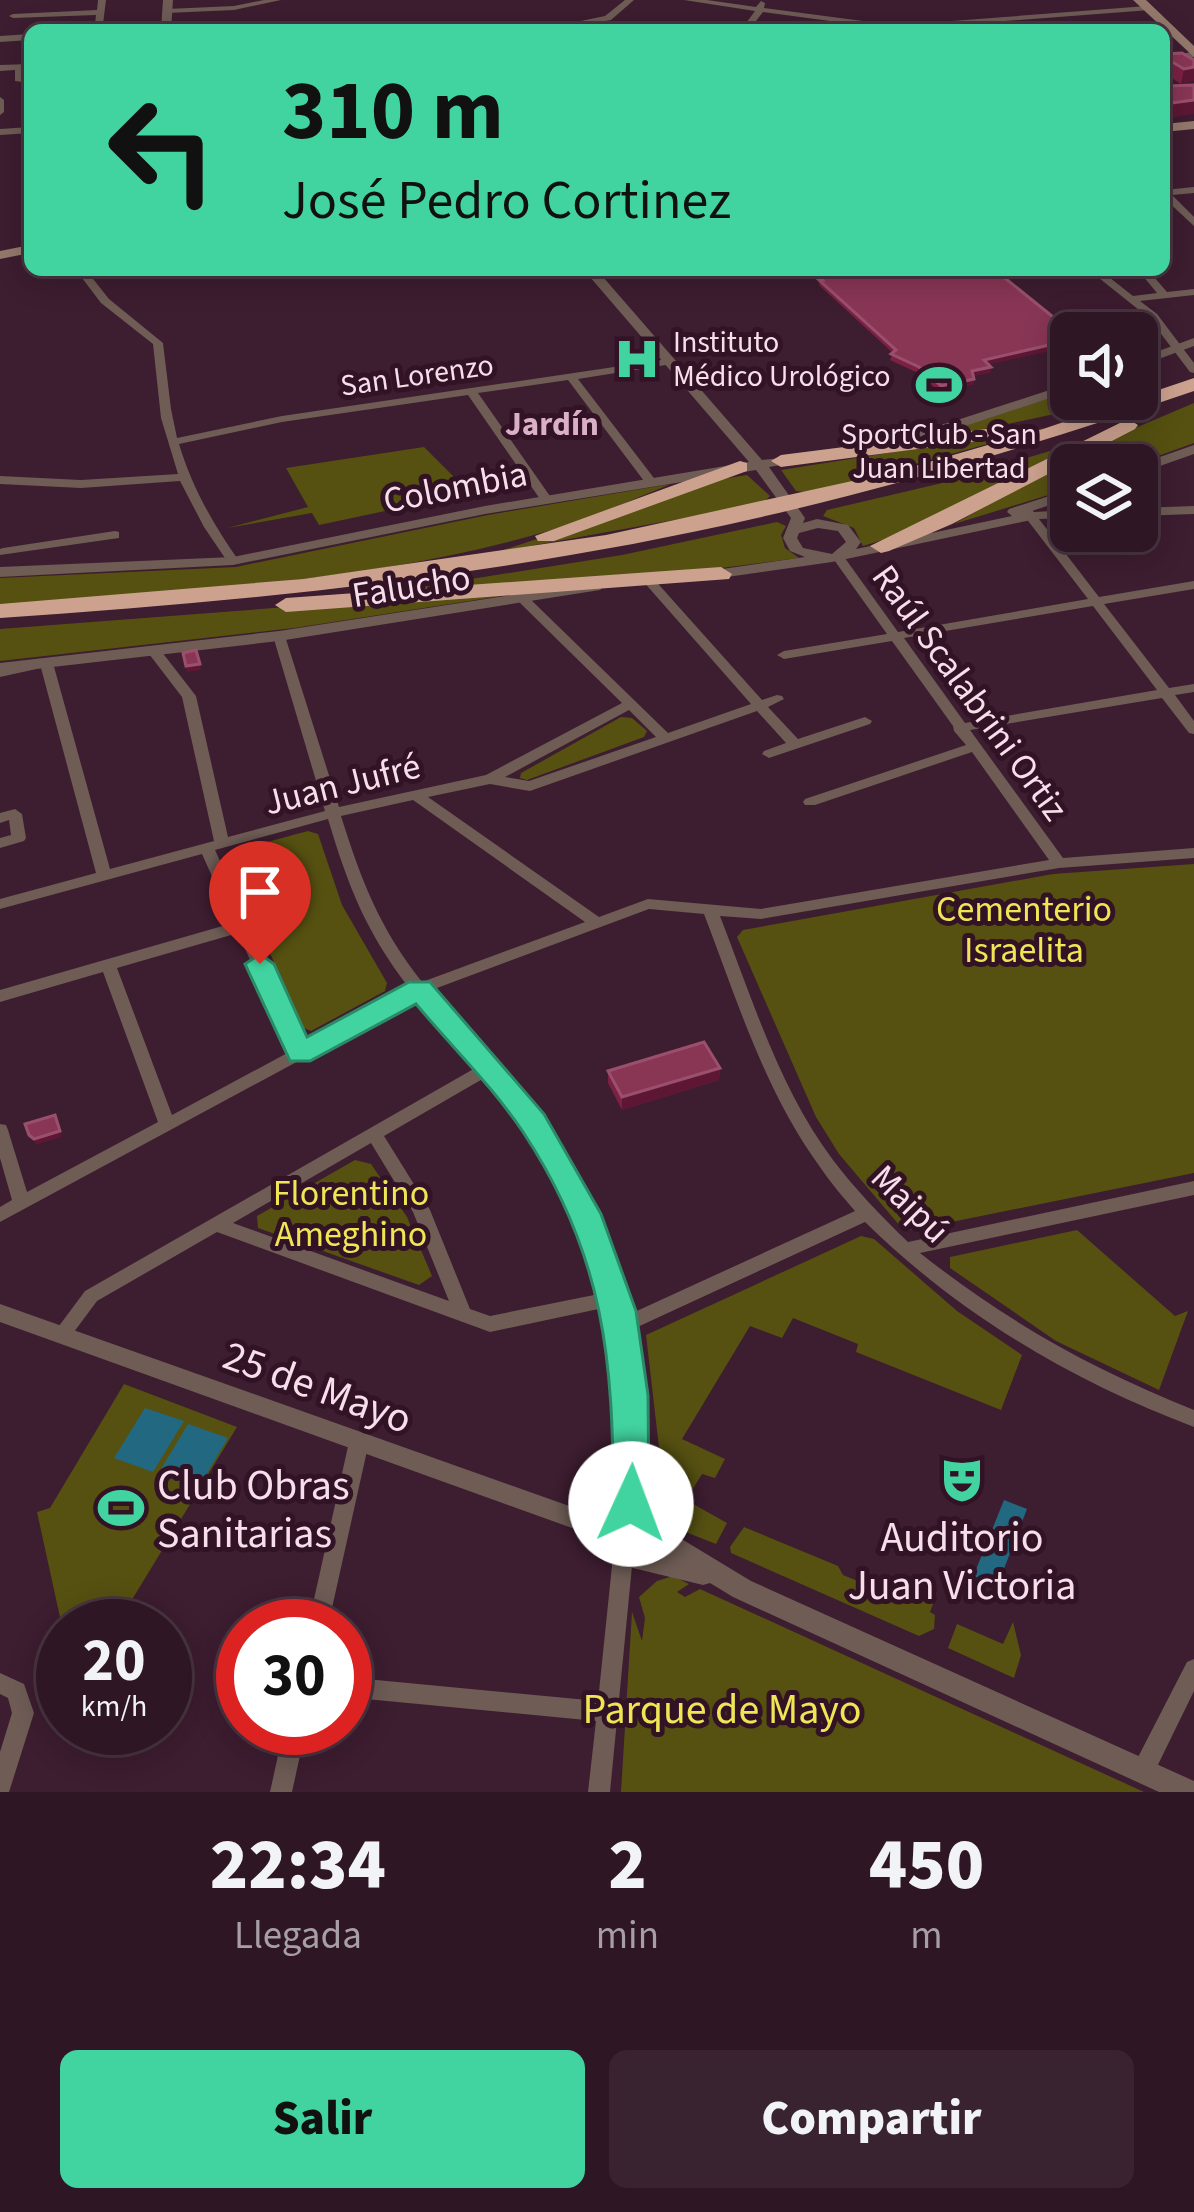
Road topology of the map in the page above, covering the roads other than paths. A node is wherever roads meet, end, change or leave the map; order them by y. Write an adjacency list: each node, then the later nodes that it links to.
1 (277, 0): 4 (street)
2 (630, 0): 12 (street)
3 (688, 0): 5 (street)
4 (250, 3): 8 (street)
5 (761, 4): 13 (street)
6 (1143, 4): 10 (street)
7 (101, 6): 9 (street); 11 (street)
8 (168, 6)
9 (13, 16)
10 (952, 22)
11 (99, 24)
12 (574, 24)
13 (874, 24)
14 (1170, 30): 15 (main road)
15 (1194, 54)
16 (0, 100): 17 (street)
17 (0, 112)
18 (1170, 199): 19 (street)
19 (1194, 223)
20 (86, 276): 36 (street)
21 (595, 276): 30 (street)
22 (1102, 276): 26 (street)
23 (1148, 276): 25 (street)
24 (1194, 292): 25 (street)
25 (1164, 295): 26 (street)
26 (1132, 299): 27 (street)
27 (1173, 342): 28 (street); 29 (street); 32 (street)
28 (1194, 342)
29 (1158, 351)
30 (668, 362): 31 (street, San Lorenzo); 39 (street)
31 (571, 377): 33 (street, San Lorenzo); 42 (street)
32 (1192, 387): 35 (highway)
33 (472, 393): 36 (street, San Lorenzo); 43 (street)
34 (1050, 394): 39 (street, Colombia)
35 (1161, 403): 39 (highway); 45 (highway); 53 (highway)
36 (173, 442): 40 (street)
37 (1194, 449): 38 (street)
38 (1158, 462)
39 (763, 469): 42 (street, Colombia); 45 (street); 50 (street); 59 (highway)
40 (182, 477): 41 (street); 56 (street)
41 (0, 480)
42 (651, 482): 43 (street, Colombia)
43 (546, 499): 56 (street, Colombia)
44 (1050, 502): 48 (street)
45 (821, 509): 50 (highway); 55 (street)
46 (1194, 510): 47 (street)
47 (1158, 511)
48 (1028, 512): 49 (street, Falucho); 53 (street, Falucho); 63 (street)
49 (1050, 513)
50 (778, 519): 55 (street); 59 (highway); 65 (highway)
51 (115, 535): 54 (street)
52 (0, 536): 54 (street)
53 (881, 546): 55 (street, Falucho)
54 (3, 552): 57 (street)
55 (837, 556): 58 (street, Falucho); 67 (street, Raúl Scalabrini Ortiz)
56 (233, 561): 57 (street, Colombia)
57 (3, 572)
58 (721, 574): 60 (street, Falucho); 65 (highway)
59 (361, 578): 64 (highway)
60 (648, 580): 62 (street, Falucho); 77 (street)
61 (1194, 585): 63 (street)
62 (522, 598): 68 (street, Falucho); 76 (street)
63 (1096, 602): 67 (street); 74 (street)
64 (0, 611)
65 (78, 618): 66 (highway)
66 (0, 623)
67 (890, 634): 70 (street); 79 (street, Raúl Scalabrini Ortiz)
68 (279, 636): 69 (street, Falucho); 88 (street)
69 (153, 650): 71 (street, Falucho); 91 (street)
70 (784, 655)
71 (46, 663): 72 (street, Falucho); 94 (street)
72 (0, 670)
73 (1194, 688): 74 (street)
74 (1165, 692): 79 (street); 80 (street)
75 (777, 699): 77 (street, Juan Jufré)
76 (630, 704): 81 (street); 85 (street, Juan Jufré)
77 (756, 706): 81 (street, Juan Jufré); 82 (street)
78 (866, 721): 82 (street)
79 (959, 728): 83 (street, Raúl Scalabrini Ortiz)
80 (1194, 730)
81 (665, 738): 85 (street, Juan Jufré)
82 (795, 745): 84 (street)
83 (973, 746): 87 (street); 93 (street, Raúl Scalabrini Ortiz)
84 (769, 754)
85 (490, 779): 86 (street, Juan Jufré)
86 (415, 795): 88 (street, Juan Jufré); 97 (street)
87 (810, 802)
88 (334, 814): 91 (street, Juan Jufré); 100 (street)
89 (0, 818): 90 (street)
90 (0, 843)
91 (215, 846): 94 (street, Juan Jufré); 98 (street)
92 (1194, 853): 93 (street)
93 (1059, 862): 96 (street)
94 (104, 876): 95 (street, Juan Jufré)
95 (0, 904)
96 (711, 912): 97 (street); 109 (street, Maipú)
97 (596, 922): 100 (street)
98 (242, 926): 99 (street); 102 (street)
99 (108, 965): 101 (street); 104 (street)
100 (419, 989): 102 (street); 103 (street)
101 (0, 996)
102 (300, 1054): 104 (street)
103 (488, 1068): 106 (street); 113 (street)
104 (167, 1125): 108 (street)
105 (0, 1130): 108 (street)
106 (374, 1132): 111 (street); 115 (street)
107 (1194, 1188): 112 (street)
108 (22, 1203): 110 (street)
109 (867, 1213): 112 (street, Maipú); 116 (street)
110 (0, 1215)
111 (215, 1224): 115 (street); 117 (street)
112 (907, 1249): 118 (street, Maipú)
113 (615, 1298): 115 (street); 116 (street)
114 (0, 1313): 117 (street, 25 de Mayo)
115 (463, 1314)
116 (622, 1326): 120 (street)
117 (62, 1336): 119 (street, 25 de Mayo)
118 (1194, 1419)
119 (359, 1442): 120 (street, 25 de Mayo); 123 (street)
120 (628, 1528): 121 (street); 122 (street, 25 de Mayo)
121 (628, 1556): 122 (street, 25 de Mayo); 127 (street)
122 (736, 1585): 129 (street, 25 de Mayo)
123 (324, 1599)
124 (1194, 1669): 129 (street)
125 (0, 1683): 130 (street)
126 (372, 1690): 127 (street)
127 (608, 1712): 132 (street)
128 (290, 1755): 131 (street)
129 (1143, 1771): 133 (street, 25 de Mayo)
130 (0, 1787)
131 (281, 1792)
132 (599, 1792)
133 (1189, 1792)

